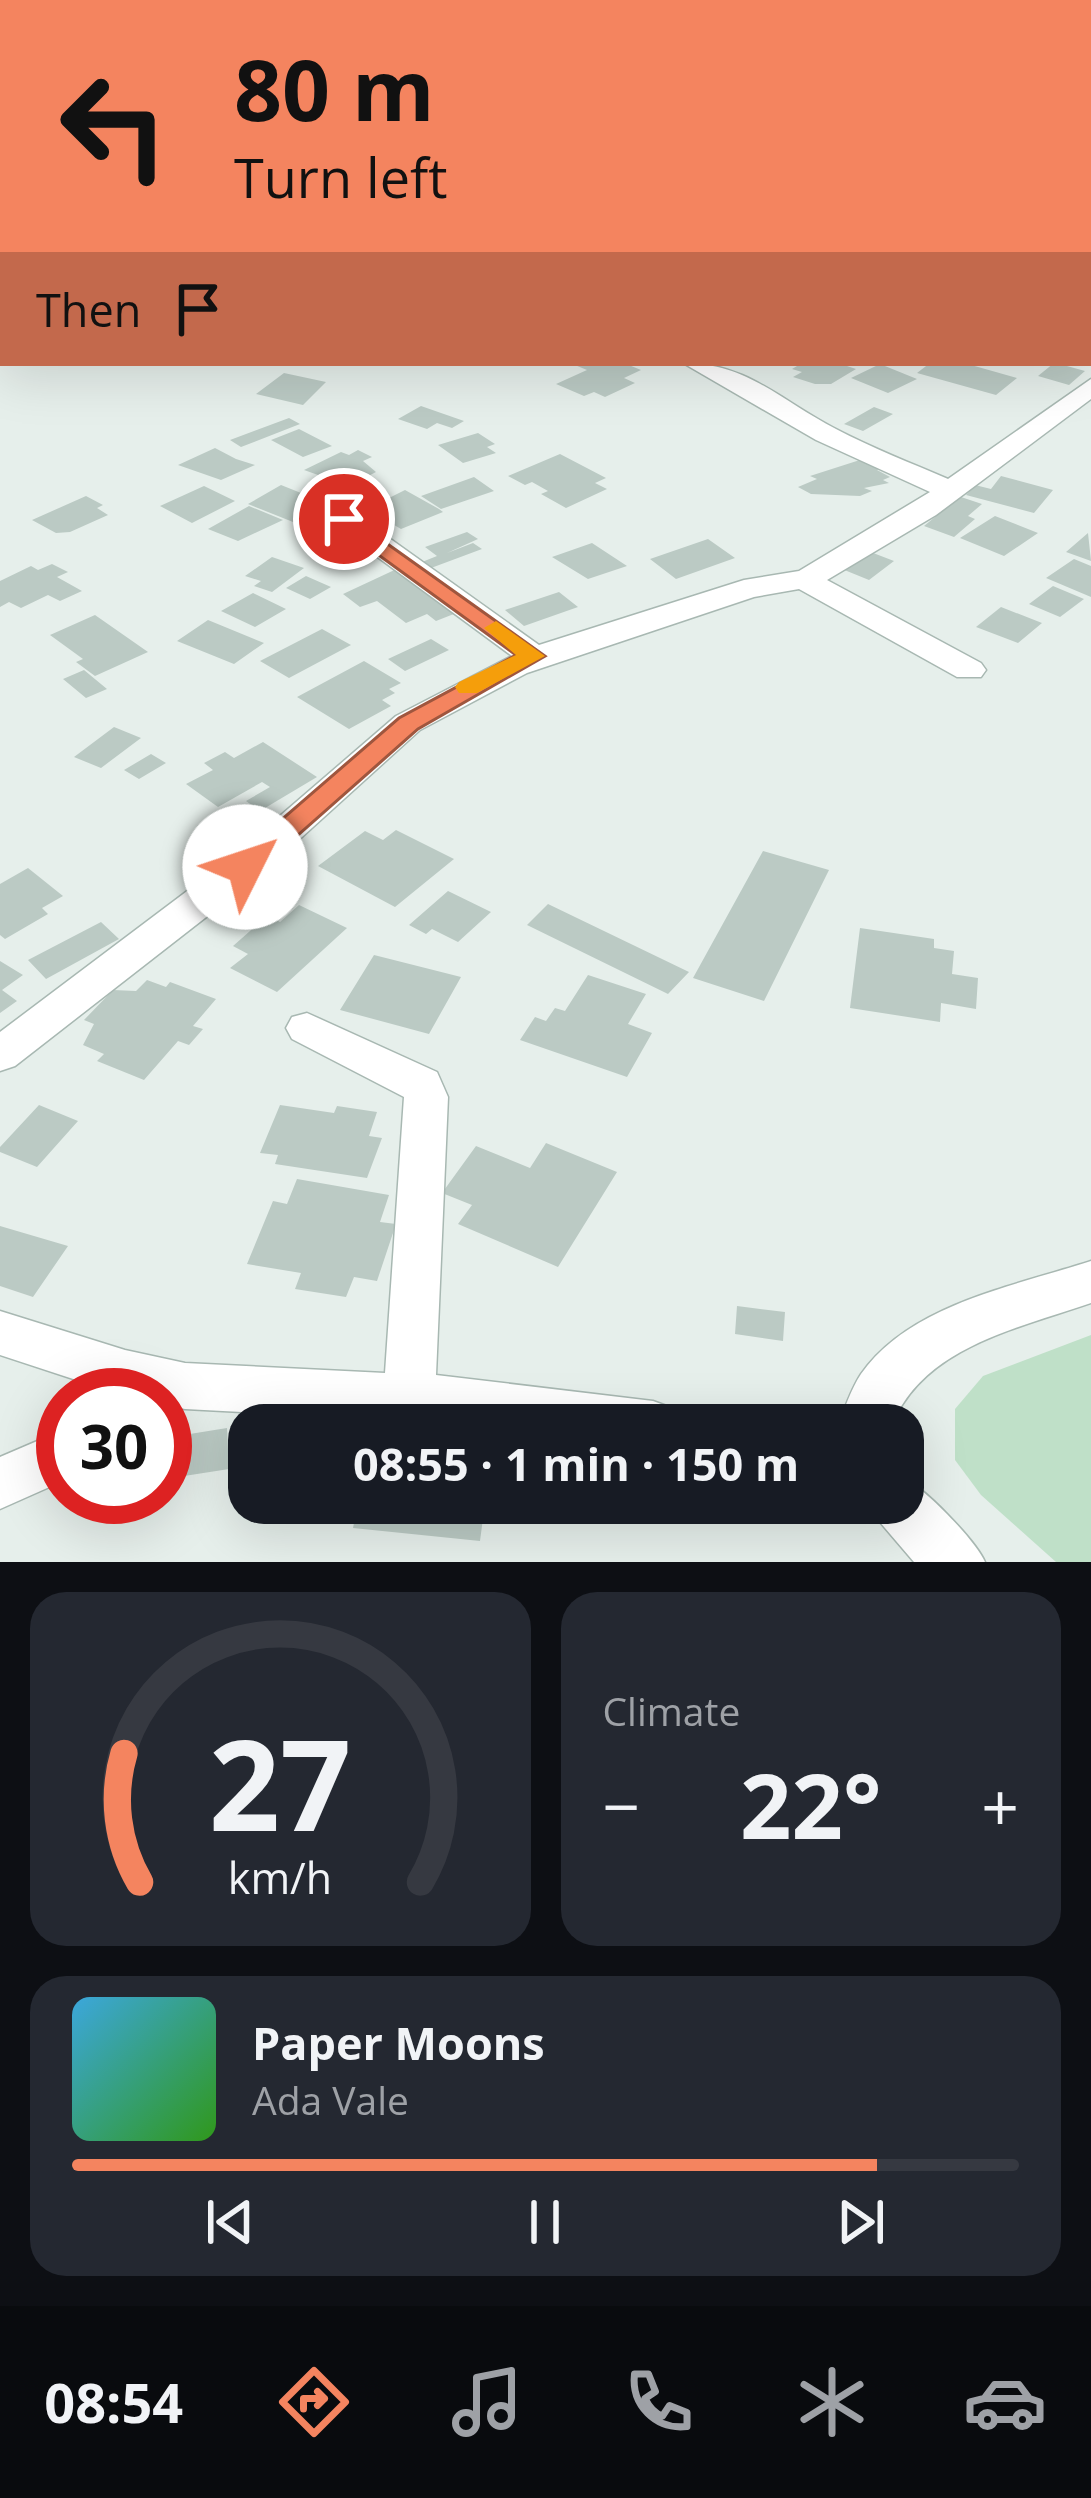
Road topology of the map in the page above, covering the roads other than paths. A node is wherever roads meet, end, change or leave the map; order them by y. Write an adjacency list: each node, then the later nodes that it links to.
1 (702, 366): 3 (street)
2 (1091, 387): 3 (street)
3 (951, 491): 5 (street)
4 (344, 519): 6 (street)
5 (805, 580): 6 (street); 7 (street)
6 (533, 656): 9 (street)
7 (969, 670)
8 (308, 1028): 14 (street)
9 (0, 1055)
10 (1091, 1282): 16 (street)
11 (0, 1333): 12 (street)
12 (109, 1368)
13 (192, 1392): 14 (street)
14 (409, 1398): 15 (street)
15 (506, 1404)
16 (870, 1404)
17 (36, 1467): 18 (street)
18 (0, 1483)
19 (917, 1524): 20 (street)
20 (957, 1562)

